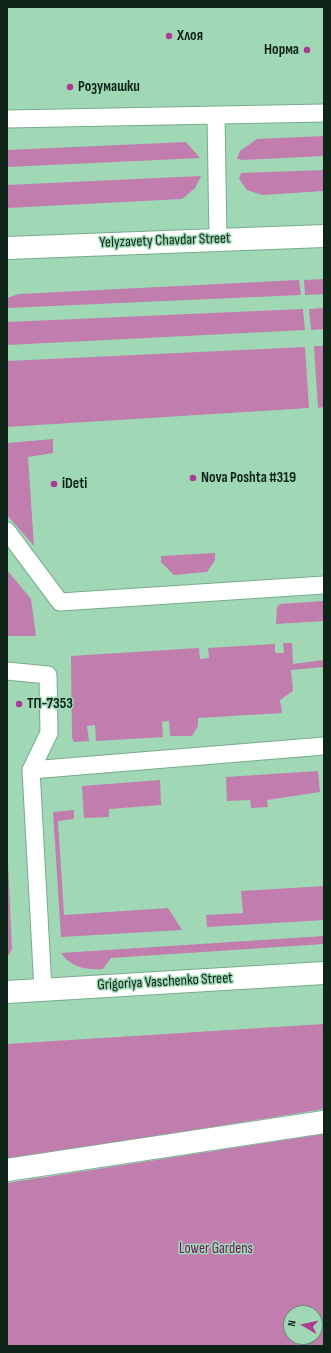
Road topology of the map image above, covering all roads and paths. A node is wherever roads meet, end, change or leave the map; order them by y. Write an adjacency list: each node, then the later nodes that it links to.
1 (324, 113): 2 (lane)
2 (216, 115): 3 (lane); 5 (lane)
3 (7, 119)
4 (324, 236): 5 (street, Yelyzavety Chavdar Street)
5 (218, 239): 6 (street, Yelyzavety Chavdar Street)
6 (7, 248)
7 (7, 531): 8 (lane)
8 (324, 585)
9 (7, 671): 11 (lane)
10 (324, 746): 11 (lane)
11 (31, 770): 13 (lane)
12 (324, 972): 13 (street, Grigoriya Vaschenko Street)
13 (43, 989): 14 (street, Grigoriya Vaschenko Street)
14 (7, 992)
15 (324, 1122): 16 (street)
16 (7, 1170)

